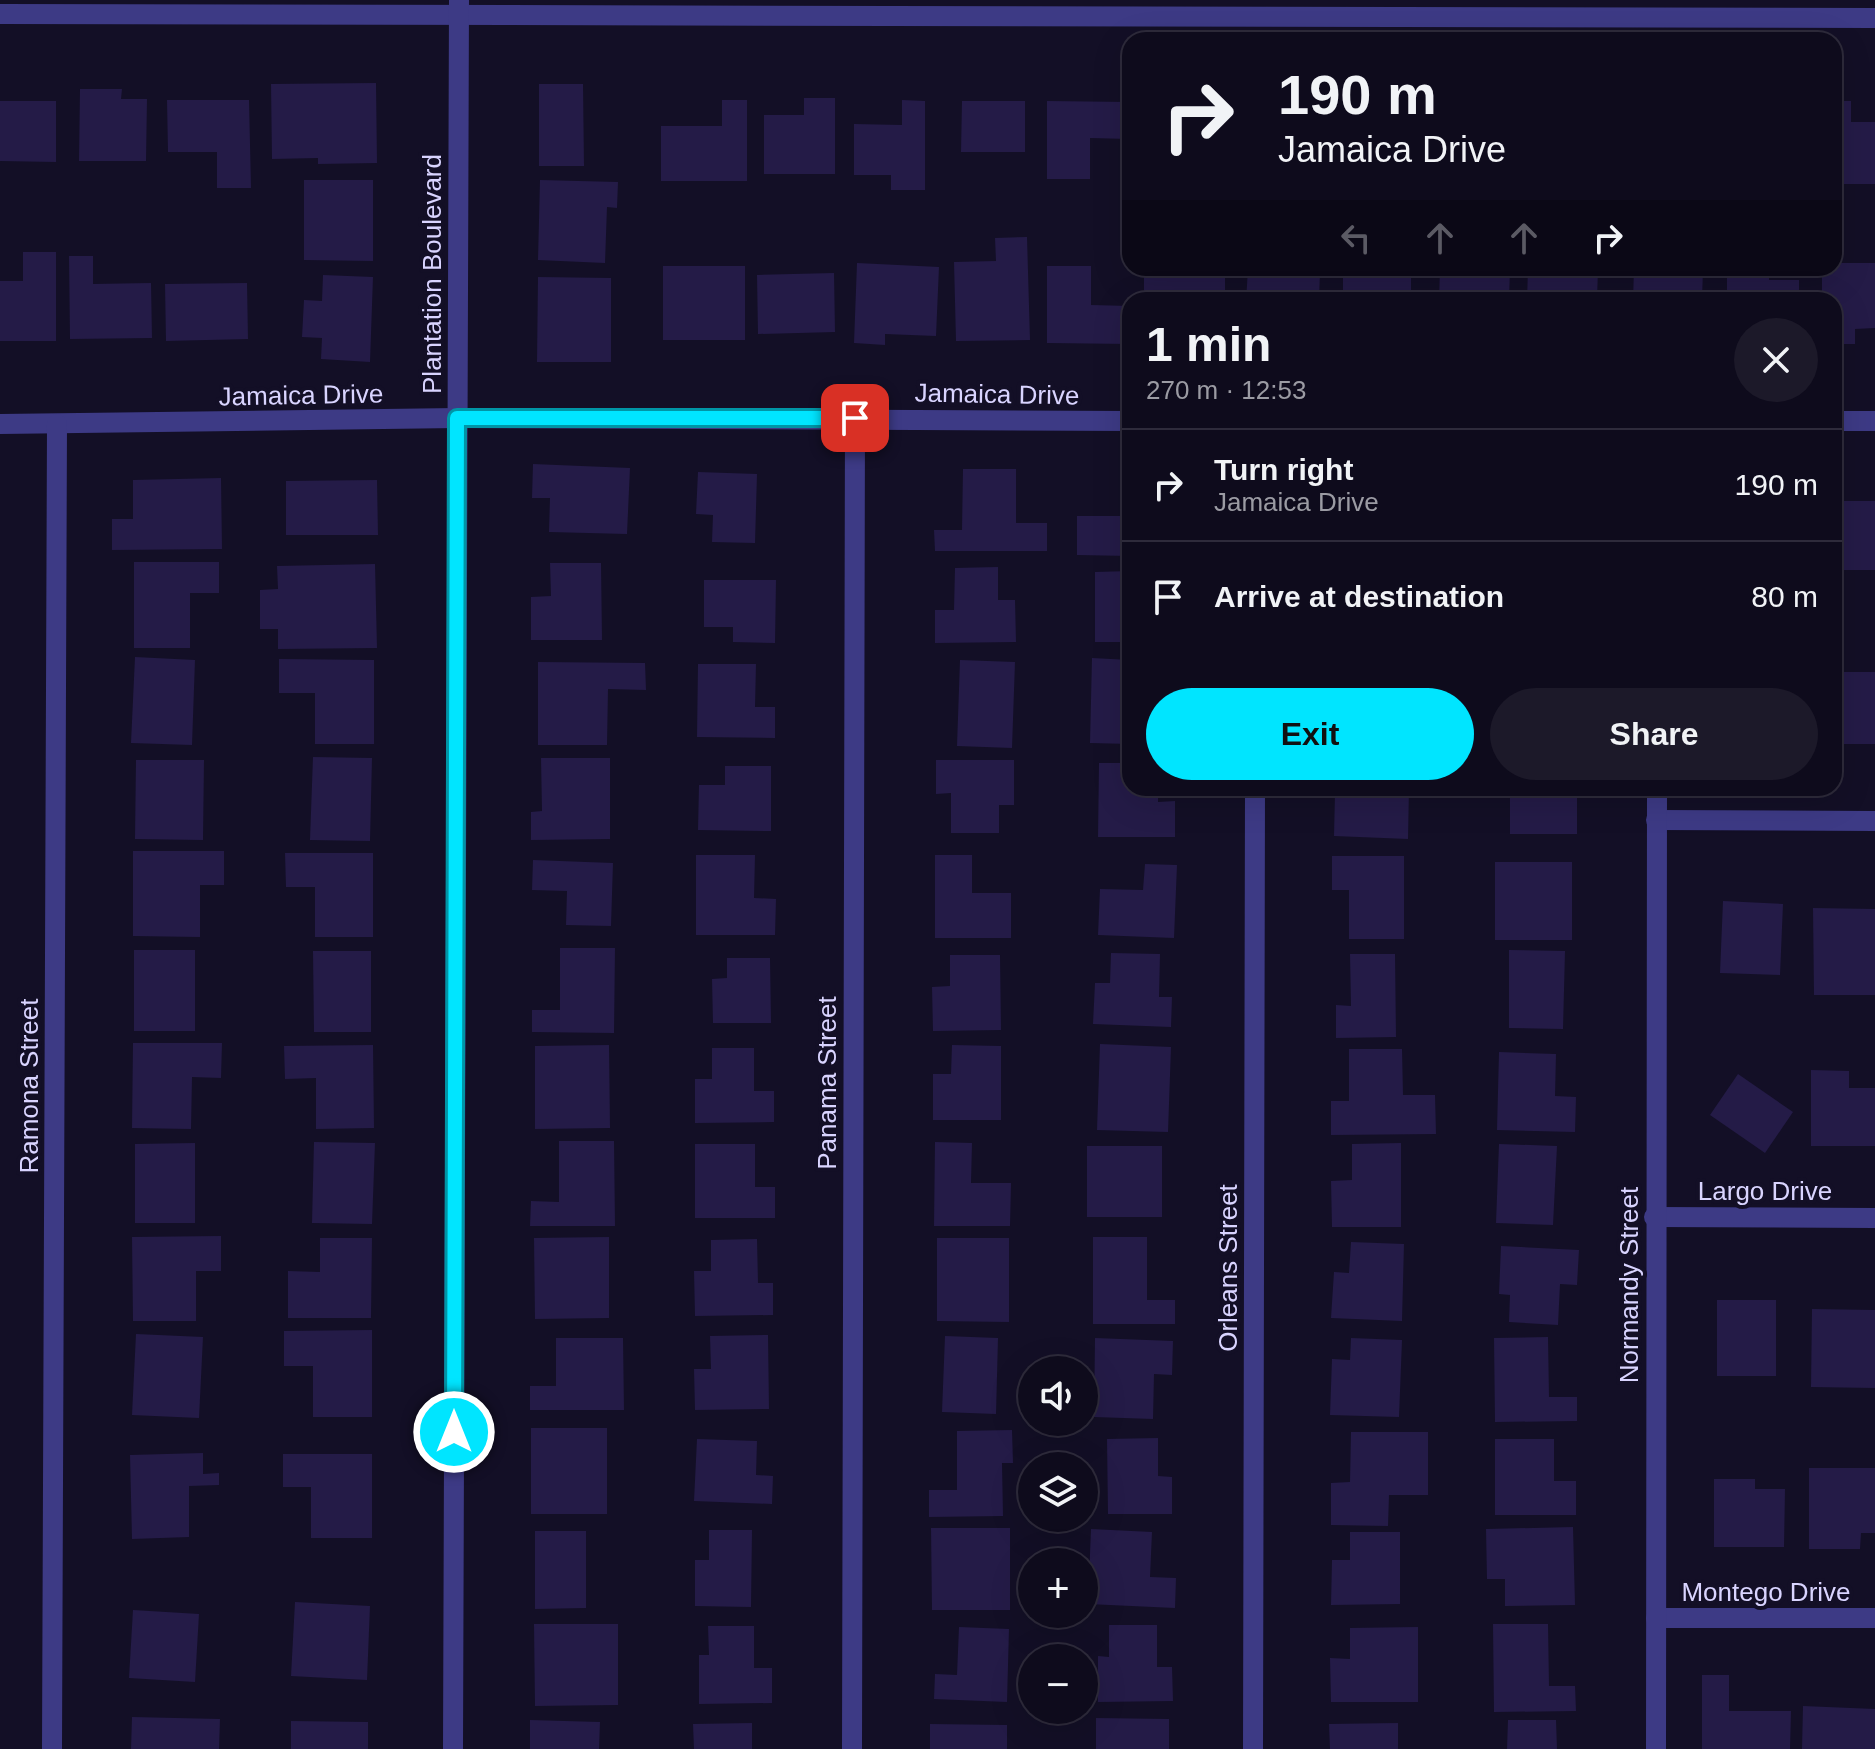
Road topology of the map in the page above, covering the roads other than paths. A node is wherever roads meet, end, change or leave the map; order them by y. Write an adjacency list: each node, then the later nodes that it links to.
1 (459, 7): 2 (street); 3 (street); 4 (street, Plantation Boulevard)
2 (0, 14)
3 (1875, 18)
4 (457, 418): 5 (street, Jamaica Drive); 10 (street, Jamaica Drive); 20 (street, Plantation Boulevard)
5 (855, 418): 6 (street, Jamaica Drive); 21 (street, Panama Street)
6 (1122, 421)
7 (1842, 421): 8 (street)
8 (1875, 421)
9 (0, 424): 10 (street, Jamaica Drive)
10 (57, 424): 19 (street, Ramona Street)
11 (1255, 796): 22 (street, Orleans Street)
12 (1657, 796): 13 (street, Normandy Street)
13 (1656, 820): 14 (street); 15 (street, Normandy Street)
14 (1875, 821)
15 (1654, 1217): 16 (street, Largo Drive); 17 (street, Normandy Street)
16 (1875, 1218)
17 (1656, 1618): 18 (street, Montego Drive); 23 (street, Normandy Street)
18 (1875, 1618)
19 (52, 1749)
20 (453, 1749)
21 (852, 1749)
22 (1253, 1749)
23 (1656, 1749)

